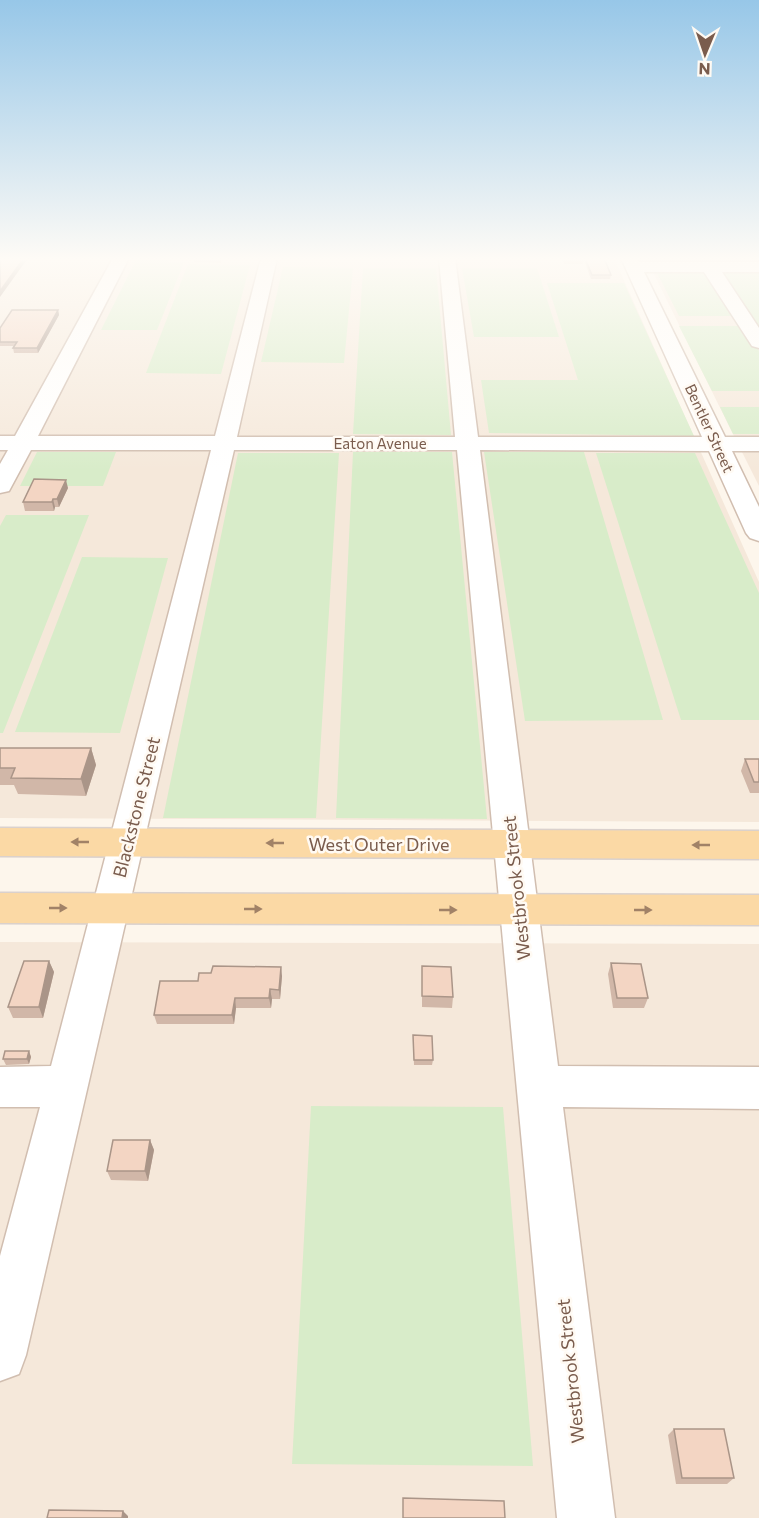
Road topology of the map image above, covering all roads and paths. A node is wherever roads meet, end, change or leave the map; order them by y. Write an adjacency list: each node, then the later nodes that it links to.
1 (84, 329): 8 (street)
2 (251, 329): 9 (street, Blackstone Street)
3 (455, 329): 10 (street, Westbrook Street)
4 (663, 329): 11 (street, Bentler Street)
5 (750, 329): 6 (street)
6 (759, 342)
7 (0, 443): 8 (street, Eaton Avenue)
8 (24, 443): 9 (street, Eaton Avenue); 13 (street)
9 (223, 443): 10 (street, Eaton Avenue); 16 (street, Blackstone Street)
10 (469, 443): 11 (street, Eaton Avenue); 17 (street, Westbrook Street)
11 (717, 444): 12 (street, Eaton Avenue); 14 (street, Bentler Street)
12 (759, 444)
13 (0, 486)
14 (759, 533)
15 (0, 842): 16 (main road, West Outer Drive, one-way to 15)
16 (128, 842): 17 (main road, West Outer Drive, one-way to 16); 20 (street, Blackstone Street)
17 (512, 845): 18 (main road, West Outer Drive, one-way to 17); 21 (street, Westbrook Street)
18 (759, 845)
19 (0, 908): 20 (main road, one-way to 20)
20 (111, 908): 21 (main road, one-way to 21); 24 (street, Blackstone Street)
21 (518, 910): 22 (main road, one-way to 22); 25 (street, Westbrook Street)
22 (759, 910)
23 (0, 1086): 24 (street)
24 (67, 1086): 27 (street, Blackstone Street)
25 (538, 1086): 26 (street); 28 (street, Westbrook Street)
26 (759, 1088)
27 (0, 1355)
28 (586, 1518)

